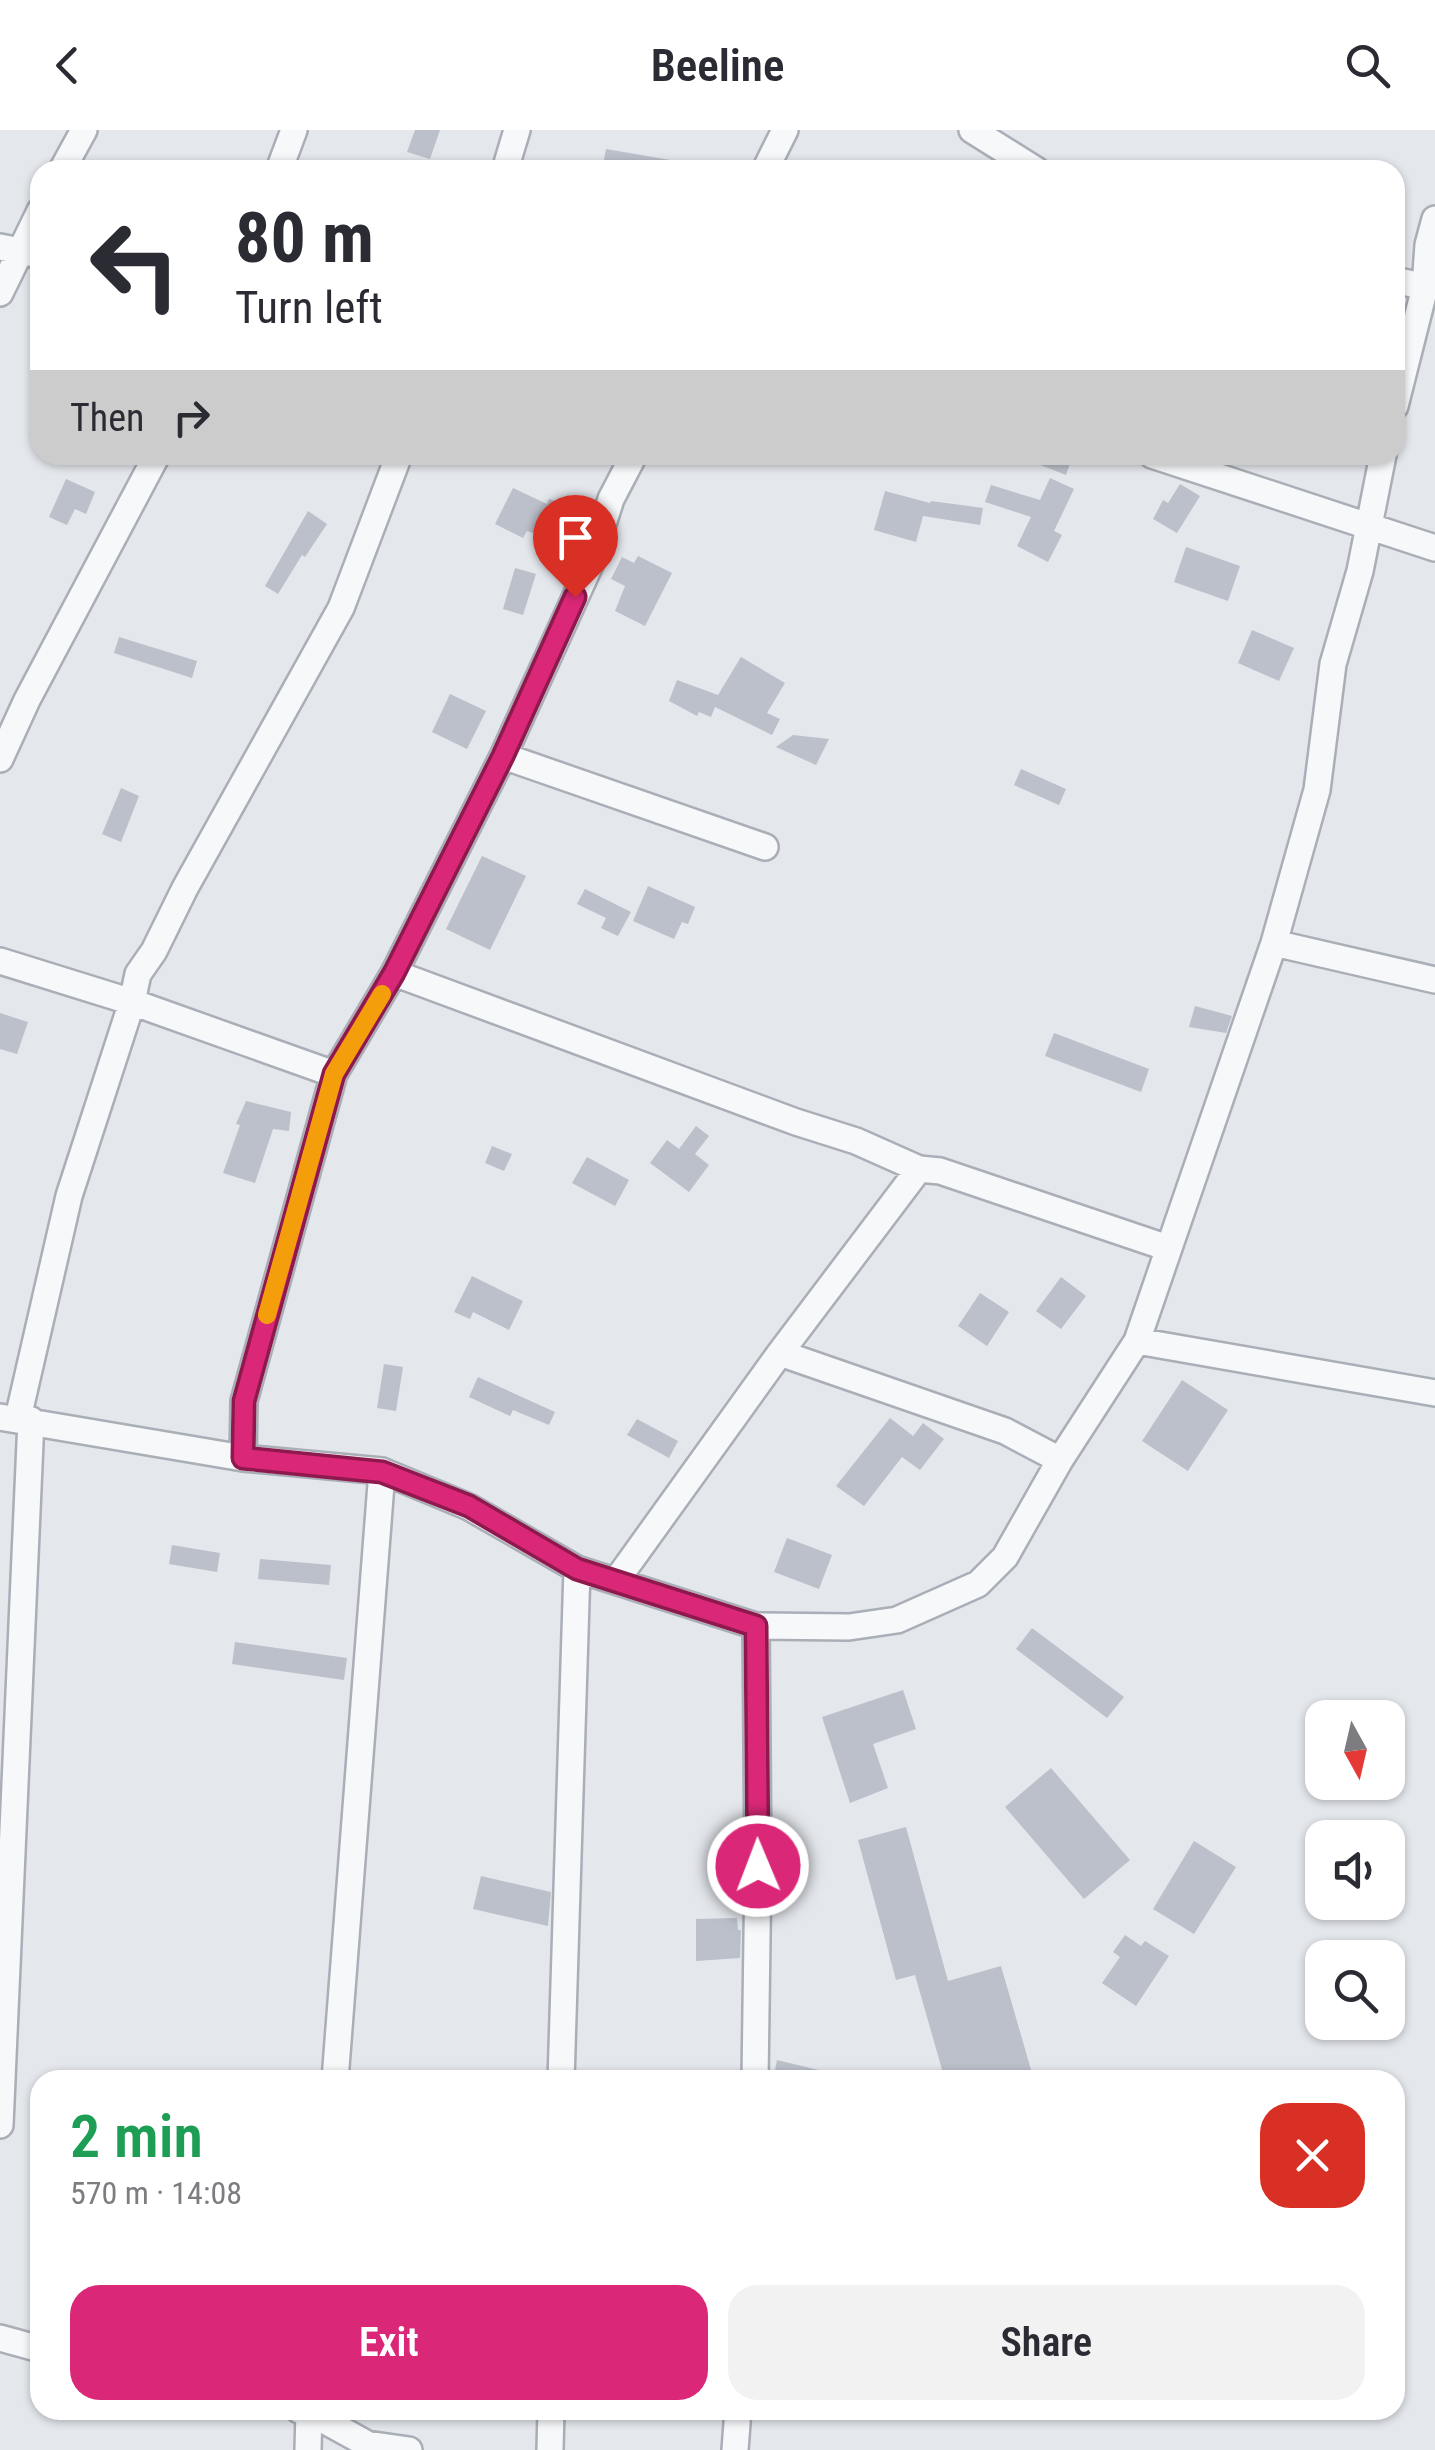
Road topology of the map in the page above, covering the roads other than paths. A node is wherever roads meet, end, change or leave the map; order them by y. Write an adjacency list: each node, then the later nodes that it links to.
1 (84, 130): 6 (street)
2 (294, 130): 7 (street)
3 (517, 130): 8 (street)
4 (784, 130): 9 (street)
5 (972, 130): 10 (street)
6 (68, 160)
7 (283, 160)
8 (508, 160)
9 (770, 160)
10 (1020, 160)
11 (1435, 219): 14 (street)
12 (19, 251): 15 (street)
13 (1405, 282): 14 (street)
14 (1425, 286): 16 (street)
15 (0, 293)
16 (1405, 366)
17 (151, 465): 25 (street)
18 (395, 465): 31 (street)
19 (629, 465): 24 (street)
20 (1181, 465): 22 (street)
21 (1381, 465): 22 (street)
22 (1369, 529): 23 (street); 27 (street)
23 (1435, 548)
24 (503, 756): 26 (street); 29 (street)
25 (0, 759)
26 (765, 847)
27 (1274, 943): 30 (street); 34 (street)
28 (0, 960): 31 (street)
29 (394, 973): 32 (street); 33 (street)
30 (1435, 980)
31 (132, 1002): 32 (street); 38 (street)
32 (334, 1074): 39 (street)
33 (919, 1169): 34 (street); 36 (street)
34 (1168, 1248): 35 (street)
35 (1137, 1341): 37 (street); 40 (street)
36 (780, 1354): 40 (street); 43 (street)
37 (1435, 1393)
38 (16, 1418): 39 (street); 48 (street)
39 (243, 1458): 41 (street)
40 (1060, 1460): 44 (street)
41 (382, 1472): 42 (street); 45 (street)
42 (577, 1569): 43 (street); 46 (street)
43 (616, 1581): 44 (street)
44 (756, 1626): 47 (street)
45 (336, 2070)
46 (561, 2070)
47 (756, 2070)
48 (0, 2125)
49 (0, 2338): 50 (street)
50 (30, 2346)
51 (306, 2420): 55 (street)
52 (322, 2420): 56 (street)
53 (551, 2420): 57 (street)
54 (737, 2420): 58 (street)
55 (308, 2450)
56 (410, 2450)
57 (550, 2450)
58 (735, 2450)

